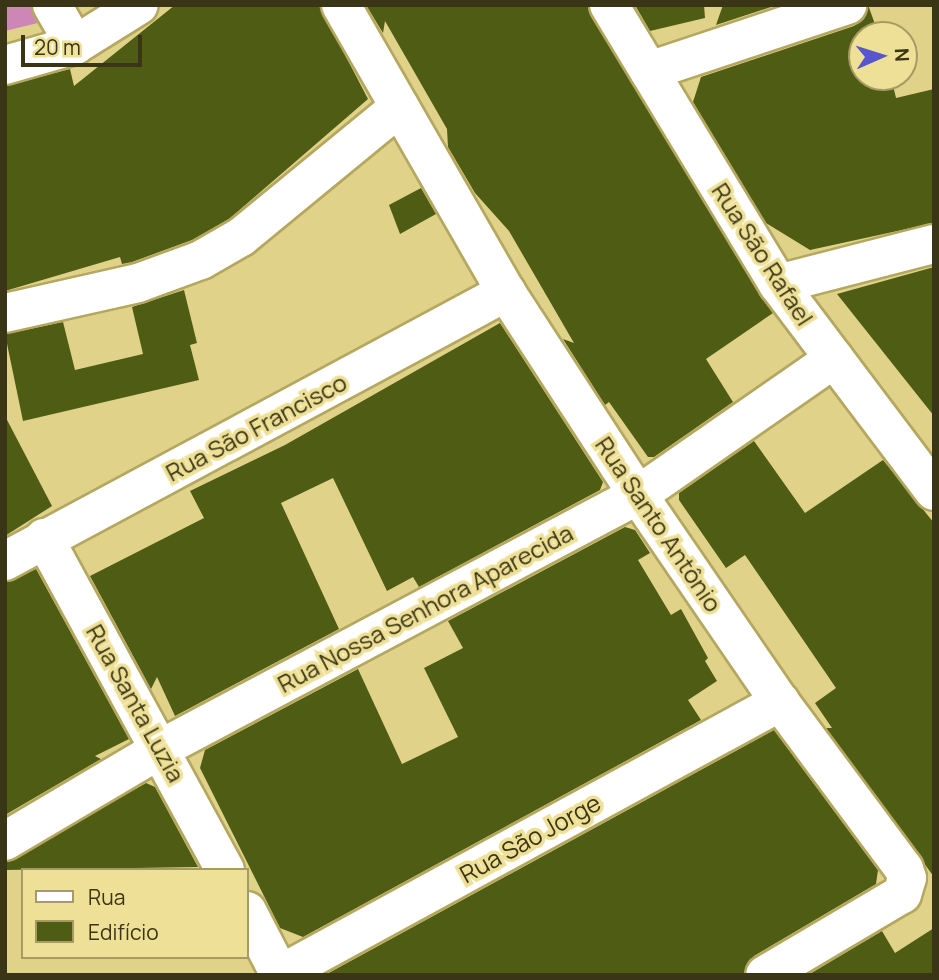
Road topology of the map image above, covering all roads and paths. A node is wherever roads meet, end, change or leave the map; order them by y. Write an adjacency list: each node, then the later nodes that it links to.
1 (52, 5): 6 (street)
2 (139, 5): 6 (street)
3 (341, 5): 9 (street, Rua Santo Antônio)
4 (609, 5): 8 (street, Rua São Rafael)
5 (847, 5): 8 (street)
6 (75, 44): 7 (street)
7 (5, 65)
8 (649, 71): 11 (street, Rua São Rafael)
9 (399, 107): 12 (street, Rua Santo Antônio); 13 (street)
10 (934, 244): 11 (street)
11 (778, 284): 14 (street, Rua São Rafael)
12 (506, 292): 16 (street, Rua Santo Antônio); 17 (street, Rua São Francisco)
13 (5, 313)
14 (834, 359): 15 (street, Rua São Rafael); 16 (street, Rua Nossa Senhora Aparecida)
15 (934, 491)
16 (638, 495): 19 (street, Rua Santo Antônio); 20 (street, Rua Nossa Senhora Aparecida)
17 (44, 538): 18 (street, Rua São Francisco); 20 (street, Rua Santa Luzia)
18 (5, 561)
19 (780, 702): 24 (street, Rua São Jorge); 25 (street, Rua Santo Antônio)
20 (162, 748): 21 (street, Rua Nossa Senhora Aparecida); 22 (street, Rua Santa Luzia)
21 (5, 841)
22 (224, 868)
23 (248, 913): 24 (street)
24 (280, 975)
25 (765, 975)

